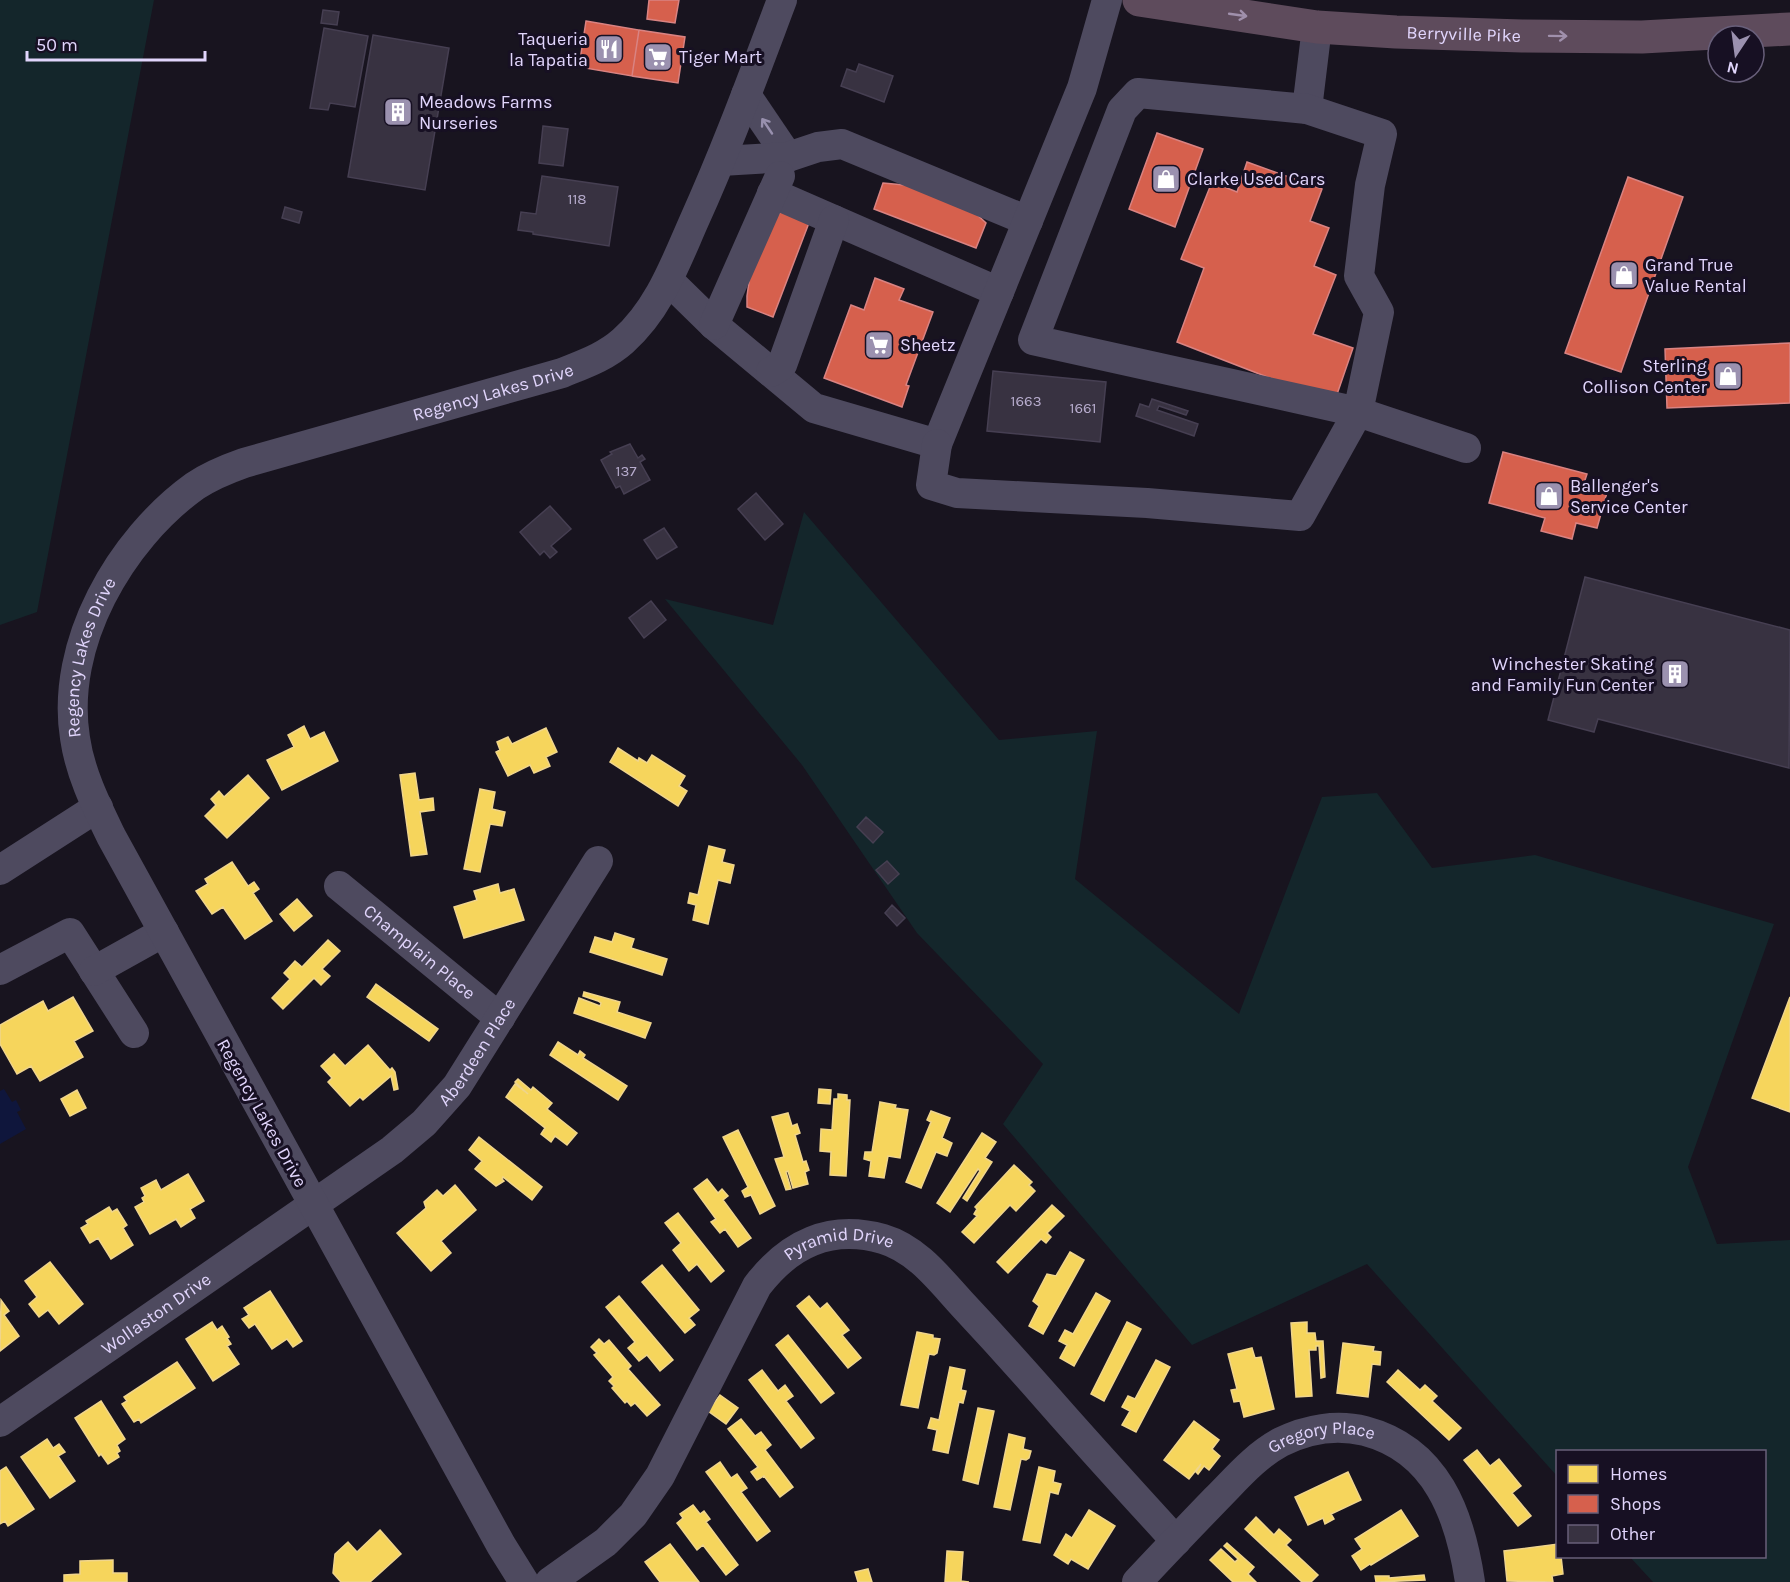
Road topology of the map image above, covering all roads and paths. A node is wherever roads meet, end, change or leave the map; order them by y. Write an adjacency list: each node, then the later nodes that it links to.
1 (782, 0): 6 (street, Regency Lakes Drive)
2 (1107, 0): 12 (street)
3 (1139, 0): 4 (highway, Berryville Pike, one-way to 4)
4 (1317, 27): 5 (highway, Berryville Pike, one-way to 5); 7 (street)
5 (1790, 29)
6 (746, 95): 8 (street, one-way to 6); 9 (street, Regency Lakes Drive)
7 (1307, 109): 16 (street); 18 (street)
8 (788, 157): 9 (street); 10 (street); 12 (street)
9 (721, 161): 13 (street, Regency Lakes Drive)
10 (772, 194): 11 (street); 15 (street)
11 (834, 220): 14 (street); 17 (street)
12 (1028, 220): 14 (street)
13 (668, 280): 15 (street); 21 (street, Regency Lakes Drive)
14 (995, 302): 16 (street); 19 (street)
15 (714, 325): 17 (street)
16 (1033, 340): 18 (street)
17 (771, 372): 19 (street)
18 (1358, 412): 19 (street); 20 (street)
19 (938, 444)
20 (1466, 448)
21 (98, 807): 23 (street); 25 (street, Regency Lakes Drive)
22 (598, 861): 28 (street, Aberdeen Place)
23 (0, 870)
24 (339, 886): 28 (street, Champlain Place)
25 (164, 932): 27 (street); 30 (street, Regency Lakes Drive)
26 (0, 970): 27 (street)
27 (94, 971): 29 (street)
28 (500, 1018): 30 (street, Aberdeen Place)
29 (134, 1033)
30 (312, 1204): 31 (street, Wollaston Drive); 33 (street, Regency Lakes Drive)
31 (0, 1422)
32 (1176, 1540): 34 (street, Pyramid Drive); 35 (street, Gregory Place); 36 (street, Gregory Place)
33 (524, 1582)
34 (550, 1582)
35 (1137, 1582)
36 (1470, 1582)

